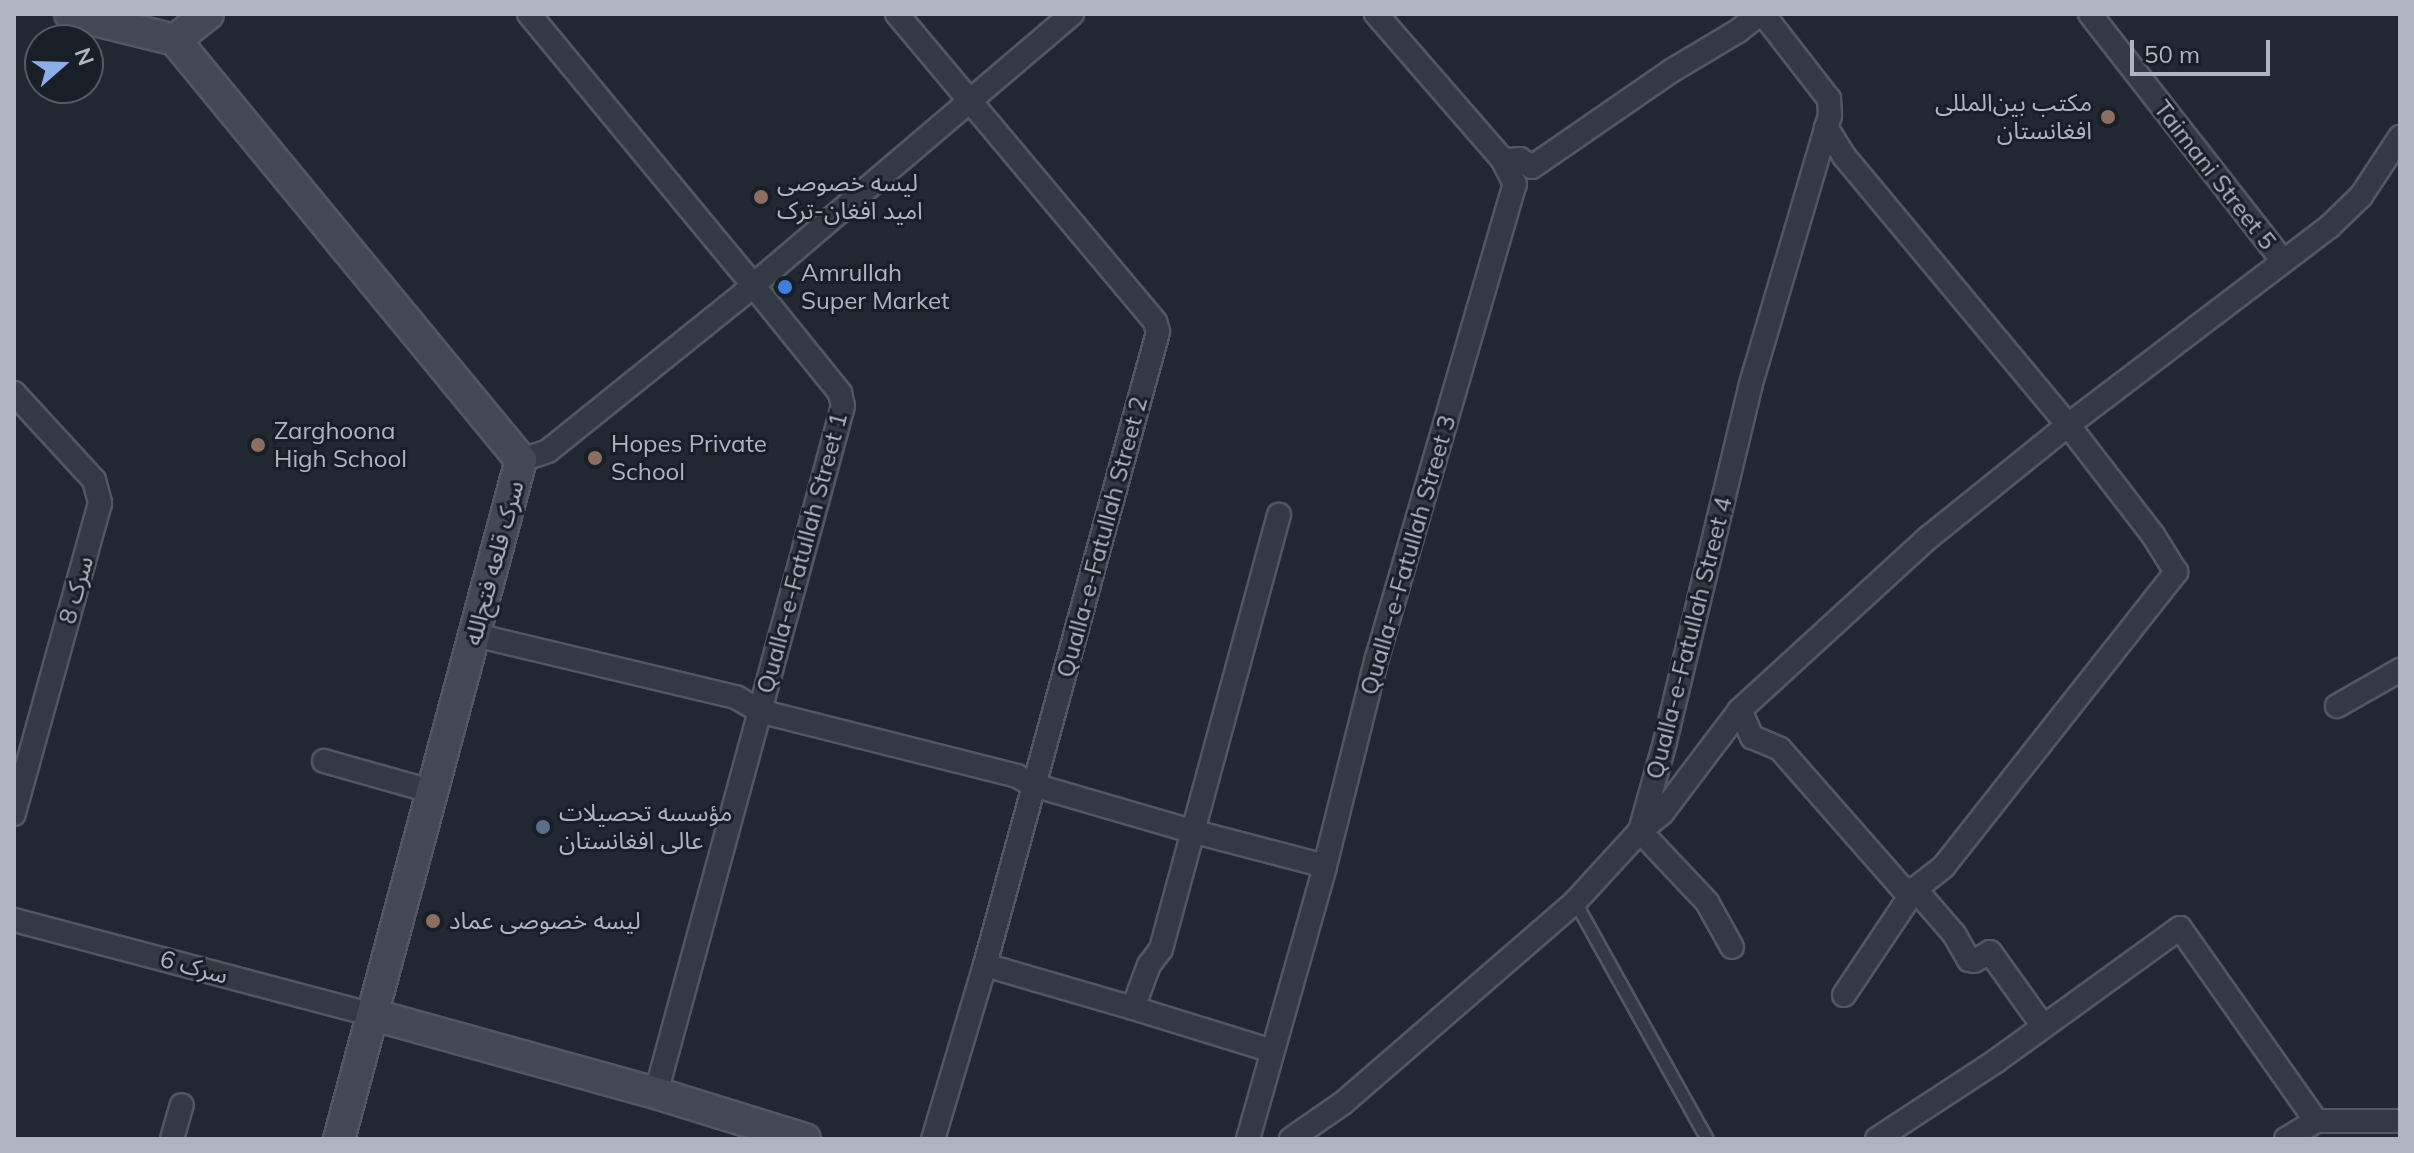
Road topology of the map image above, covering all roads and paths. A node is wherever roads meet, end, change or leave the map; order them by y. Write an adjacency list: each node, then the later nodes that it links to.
1 (70, 14): 10 (main road)
2 (208, 14): 10 (main road)
3 (529, 14): 16 (street, Qualla-e-Fatullah Street 1)
4 (897, 14): 11 (street, Qualla-e-Fatullah Street 2)
5 (1072, 14): 11 (street)
6 (1376, 14): 14 (street, Qualla-e-Fatullah Street 3)
7 (1753, 14): 14 (street)
8 (1763, 14): 12 (street, Qualla-e-Fatullah Street 4)
9 (2090, 14): 15 (street, Taimani Street 5)
10 (175, 40): 19 (main road, سرک قلعه فتح‌الله)
11 (969, 101): 16 (street); 27 (street, Qualla-e-Fatullah Street 2)
12 (1826, 127): 18 (street); 31 (street, Qualla-e-Fatullah Street 4)
13 (2400, 137): 15 (street)
14 (1503, 160): 32 (street, Qualla-e-Fatullah Street 3)
15 (2282, 260): 18 (street)
16 (753, 285): 19 (street); 25 (street, Qualla-e-Fatullah Street 1)
17 (14, 393): 29 (street, سرک 8)
18 (2068, 425): 24 (street); 33 (street)
19 (521, 460): 21 (main road, سرک قلعه فتح‌الله)
20 (1279, 515): 30 (street)
21 (475, 635): 25 (street); 28 (main road, سرک قلعه فتح‌الله)
22 (2400, 670): 23 (street)
23 (2337, 706)
24 (1740, 710): 31 (street); 33 (street)
25 (759, 711): 27 (street); 43 (street, Qualla-e-Fatullah Street 1)
26 (324, 761): 28 (street)
27 (1033, 785): 30 (street); 37 (street, Qualla-e-Fatullah Street 2)
28 (434, 792): 40 (main road, سرک قلعه فتح‌الله)
29 (14, 814)
30 (1191, 831): 32 (street); 39 (street)
31 (1640, 831): 34 (street, Qualla-e-Fatullah Street 4); 36 (street)
32 (1325, 866): 42 (street, Qualla-e-Fatullah Street 3)
33 (1915, 889): 38 (street); 41 (street)
34 (1575, 902): 53 (street, Qualla-e-Fatullah Street 4); 54 (lane)
35 (14, 920): 40 (street, سرک 6)
36 (1732, 947)
37 (985, 965): 39 (street); 51 (street, Qualla-e-Fatullah Street 2)
38 (1844, 995)
39 (1133, 1008): 42 (street)
40 (374, 1015): 43 (main road); 49 (main road, سرک قلعه فتح‌الله)
41 (2043, 1026): 46 (street); 47 (street)
42 (1273, 1051): 52 (street, Qualla-e-Fatullah Street 3)
43 (656, 1093): 50 (main road)
44 (182, 1105): 48 (street)
45 (2400, 1121): 46 (street)
46 (2313, 1129): 55 (street)
47 (1886, 1137)
48 (172, 1139)
49 (339, 1139)
50 (805, 1139)
51 (933, 1139)
52 (1248, 1139)
53 (1291, 1139)
54 (1707, 1139)
55 (2286, 1139)

